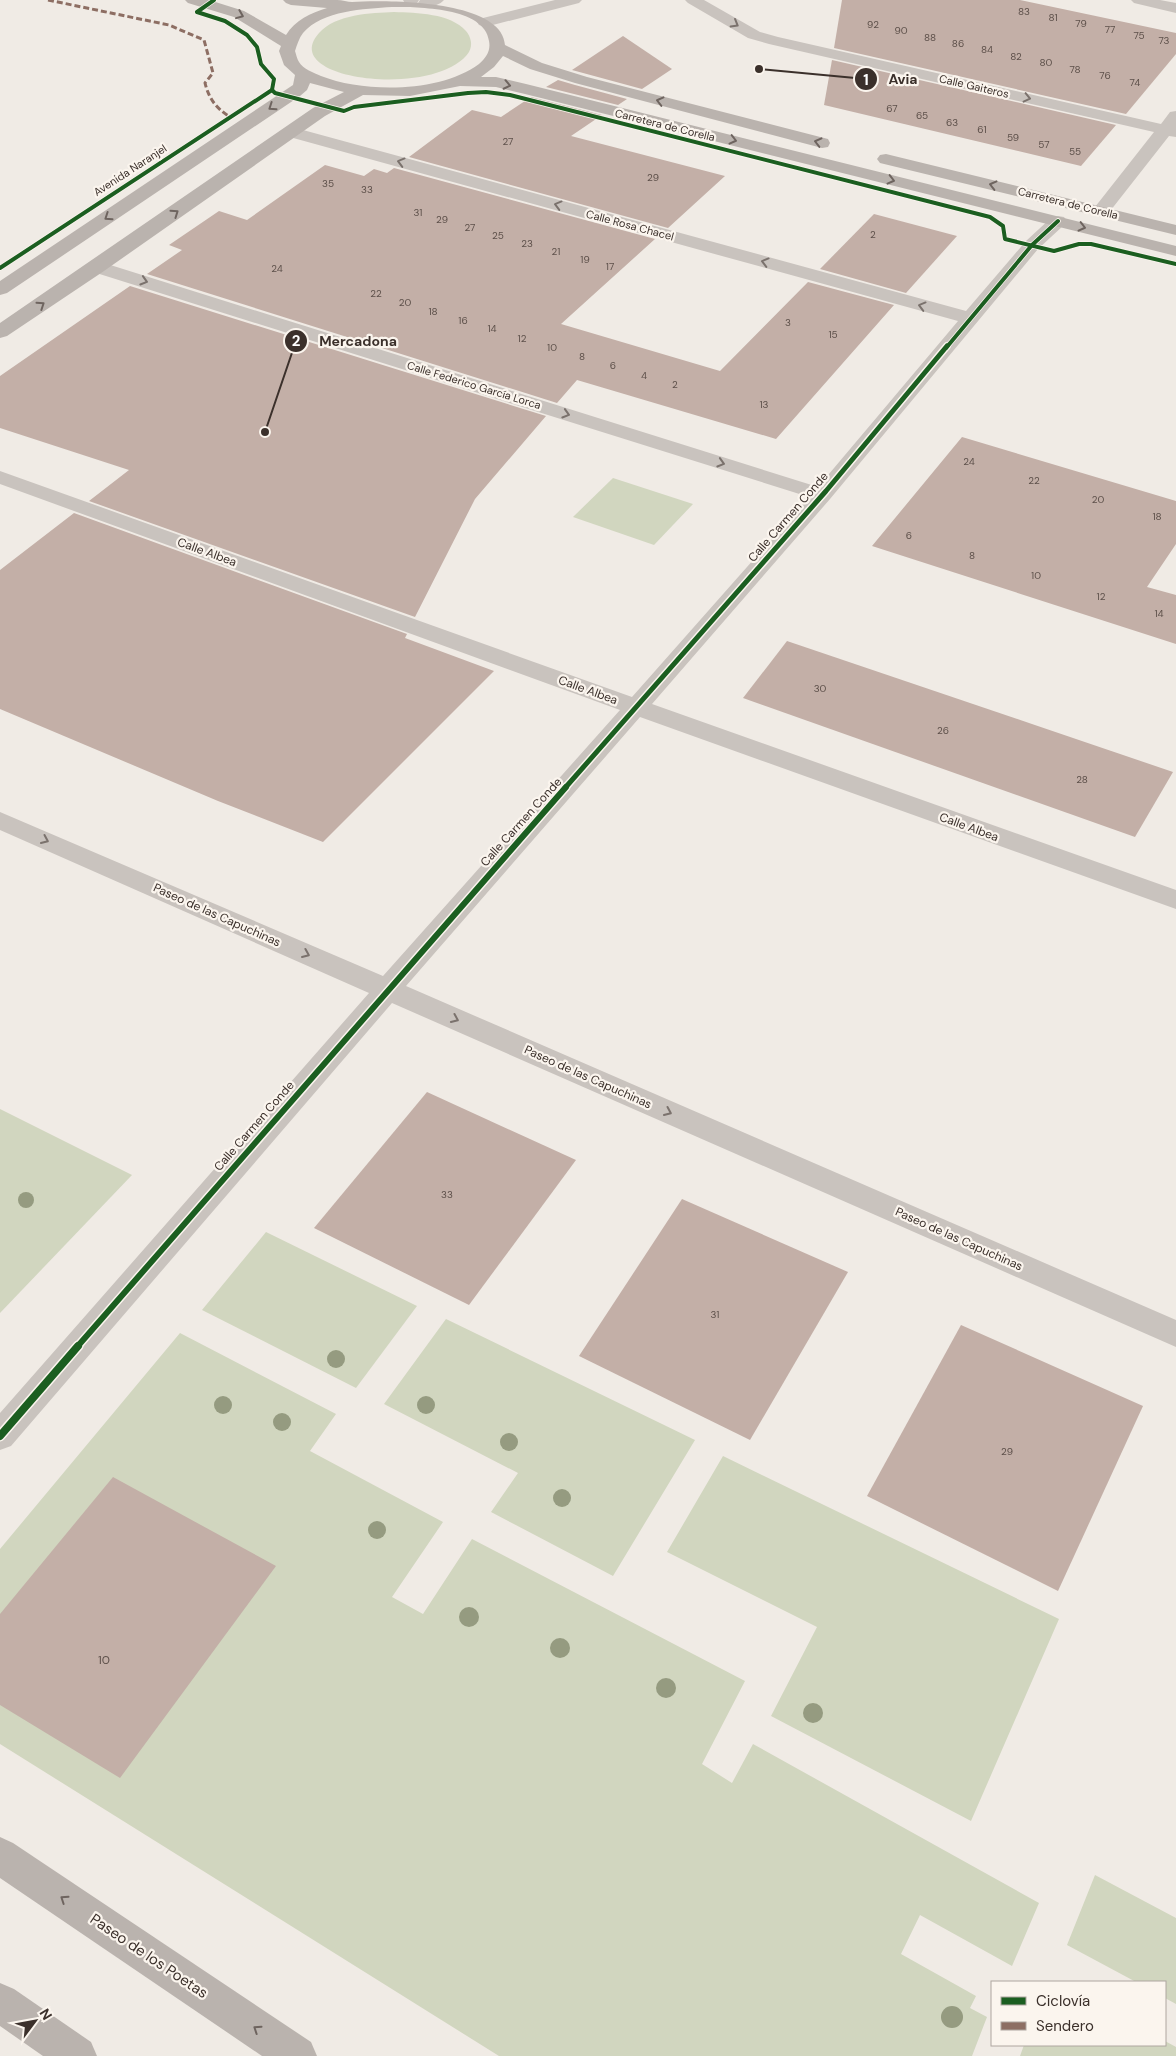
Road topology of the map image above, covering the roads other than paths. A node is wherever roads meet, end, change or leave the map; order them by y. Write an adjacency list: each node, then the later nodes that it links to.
1 (193, 0): 10 (main road, one-way to 10)
2 (291, 0): 7 (main road)
3 (574, 0): 9 (street)
4 (693, 0): 15 (street, Calle Gaiteros, one-way to 15)
5 (1139, 0): 8 (street)
6 (421, 1): 7 (main road); 9 (main road)
7 (355, 6): 10 (main road)
8 (1176, 8)
9 (485, 22): 11 (main road)
10 (288, 43): 12 (main road)
11 (498, 48): 13 (main road); 17 (main road, Carretera de Corella, one-way to 11)
12 (303, 74): 14 (main road); 24 (main road, one-way to 24)
13 (459, 81): 14 (main road); 20 (main road, Carretera de Corella, one-way to 20)
14 (358, 91): 16 (main road)
15 (1172, 126): 19 (street)
16 (292, 132): 23 (main road, one-way to 16); 25 (street, Calle Rosa Chacel, one-way to 16)
17 (837, 147)
18 (875, 156): 19 (main road, Carretera de Corella, one-way to 18)
19 (1101, 211): 21 (main road, Carretera de Corella)
20 (1058, 221): 22 (main road, Carretera de Corella, one-way to 22); 25 (street, Calle Carmen Conde)
21 (1176, 230)
22 (1176, 250)
23 (97, 267): 26 (main road, one-way to 23); 28 (street, Calle Federico García Lorca, one-way to 28)
24 (0, 289)
25 (969, 318): 28 (street, Calle Carmen Conde)
26 (0, 332)
27 (0, 477): 29 (street, Calle Albea)
28 (823, 495): 29 (street, Calle Carmen Conde)
29 (637, 708): 31 (street, Calle Albea); 32 (street, Calle Carmen Conde)
30 (0, 820): 32 (street, Paseo de las Capuchinas, one-way to 32)
31 (1176, 900)
32 (387, 990): 33 (street, Paseo de las Capuchinas, one-way to 33); 34 (street, Calle Carmen Conde)
33 (1176, 1334)
34 (0, 1436)
35 (0, 1856): 38 (main road, Paseo de los Poetas, one-way to 35)
36 (0, 2003): 37 (main road)
37 (77, 2056)
38 (298, 2056)

